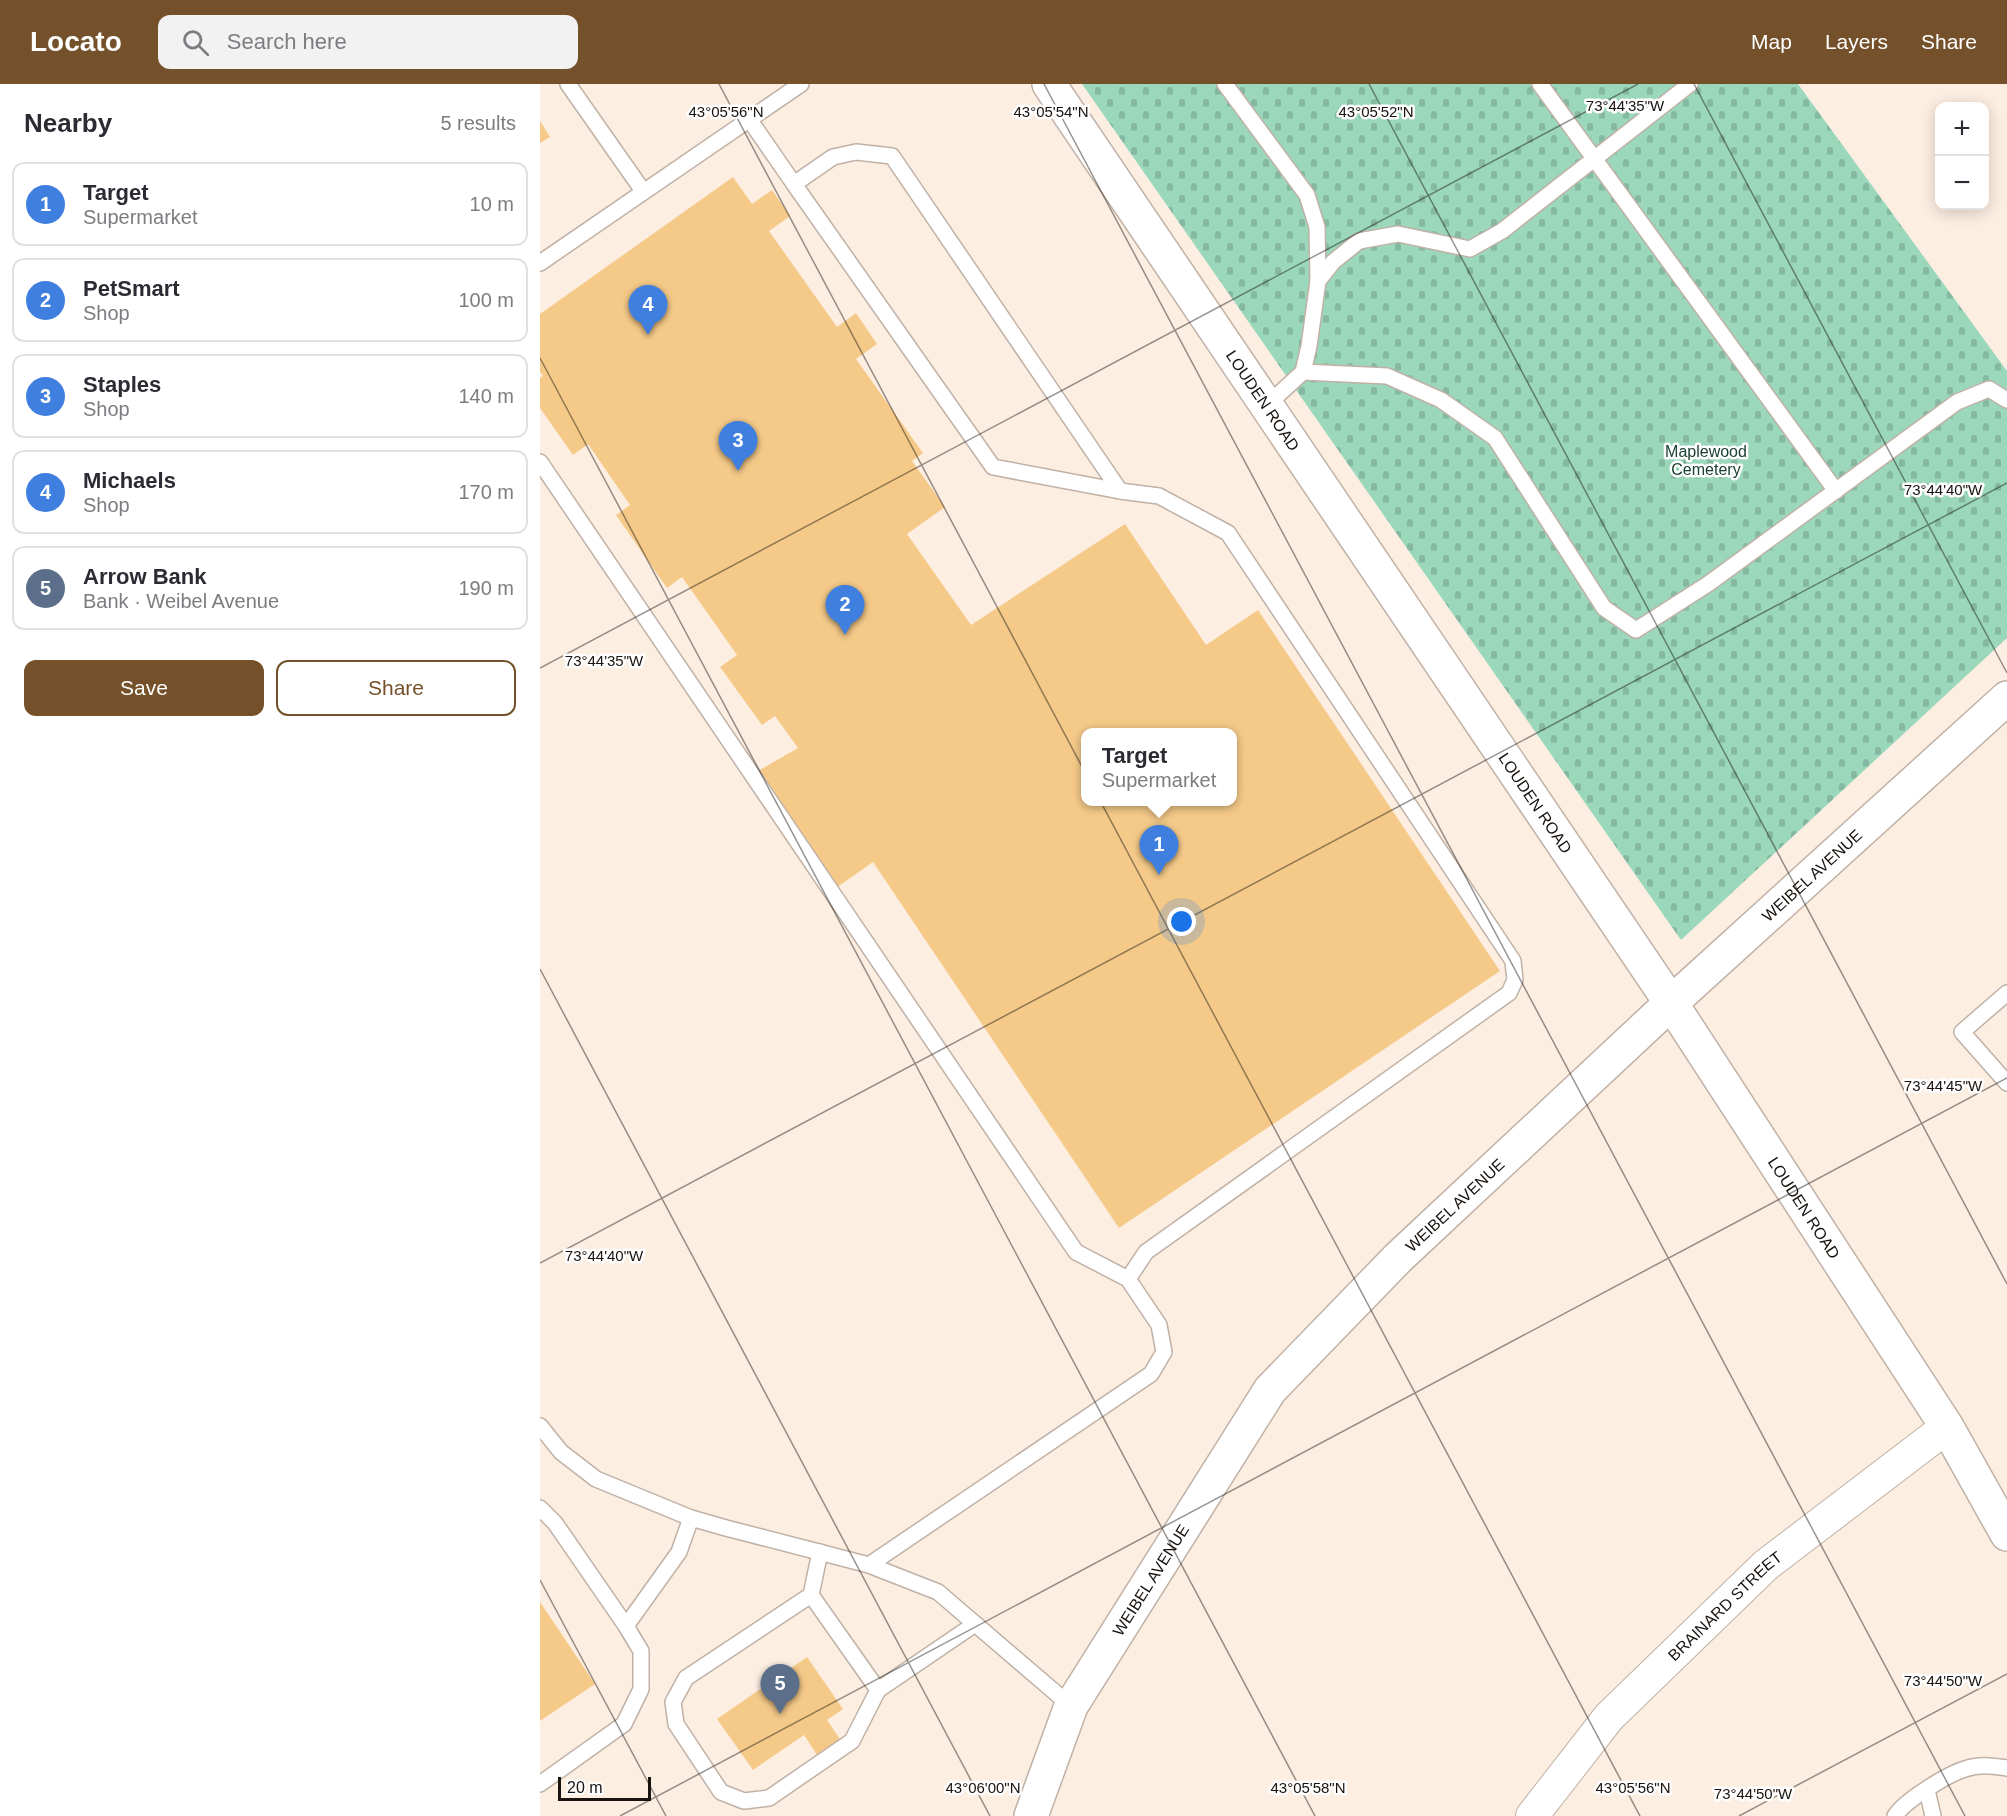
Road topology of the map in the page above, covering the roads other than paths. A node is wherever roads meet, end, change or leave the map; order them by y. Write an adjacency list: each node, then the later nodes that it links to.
1 (567, 84): 10 (lane)
2 (801, 84): 7 (lane)
3 (1049, 84): 15 (street, LOUDEN ROAD)
4 (1225, 84): 12 (lane)
5 (1540, 84): 8 (lane)
6 (1690, 84): 8 (lane)
7 (750, 119): 9 (lane); 10 (lane)
8 (1596, 159): 12 (lane); 18 (lane)
9 (794, 184): 17 (lane); 17 (lane)
10 (643, 191): 11 (lane)
11 (540, 262)
12 (1318, 281): 13 (lane)
13 (1302, 372): 15 (lane); 18 (lane)
14 (2007, 400): 18 (lane)
15 (1267, 405): 21 (street, LOUDEN ROAD)
16 (540, 462): 23 (lane)
17 (1120, 491): 23 (lane)
18 (1836, 491)
19 (2007, 698): 21 (street, WEIBEL AVENUE)
20 (2007, 993): 22 (lane)
21 (1671, 1004): 25 (street, LOUDEN ROAD); 35 (street, WEIBEL AVENUE)
22 (2007, 1083)
23 (1128, 1279): 30 (lane)
24 (540, 1425): 27 (lane)
25 (1947, 1427): 28 (street, LOUDEN ROAD); 40 (street, BRAINARD STREET)
26 (540, 1508): 33 (lane)
27 (692, 1518): 29 (lane); 33 (lane)
28 (2007, 1534)
29 (820, 1552): 30 (lane); 31 (lane)
30 (869, 1565): 32 (lane)
31 (811, 1595): 34 (lane); 34 (lane)
32 (975, 1624): 34 (lane); 35 (lane)
33 (626, 1626): 37 (lane)
34 (878, 1689)
35 (1071, 1706): 39 (street, WEIBEL AVENUE)
36 (2007, 1768): 38 (lane)
37 (540, 1784)
38 (1927, 1790): 41 (lane); 42 (lane); 43 (lane)
39 (1031, 1816)
40 (1532, 1816)
41 (1895, 1816)
42 (1926, 1816)
43 (1933, 1816)

